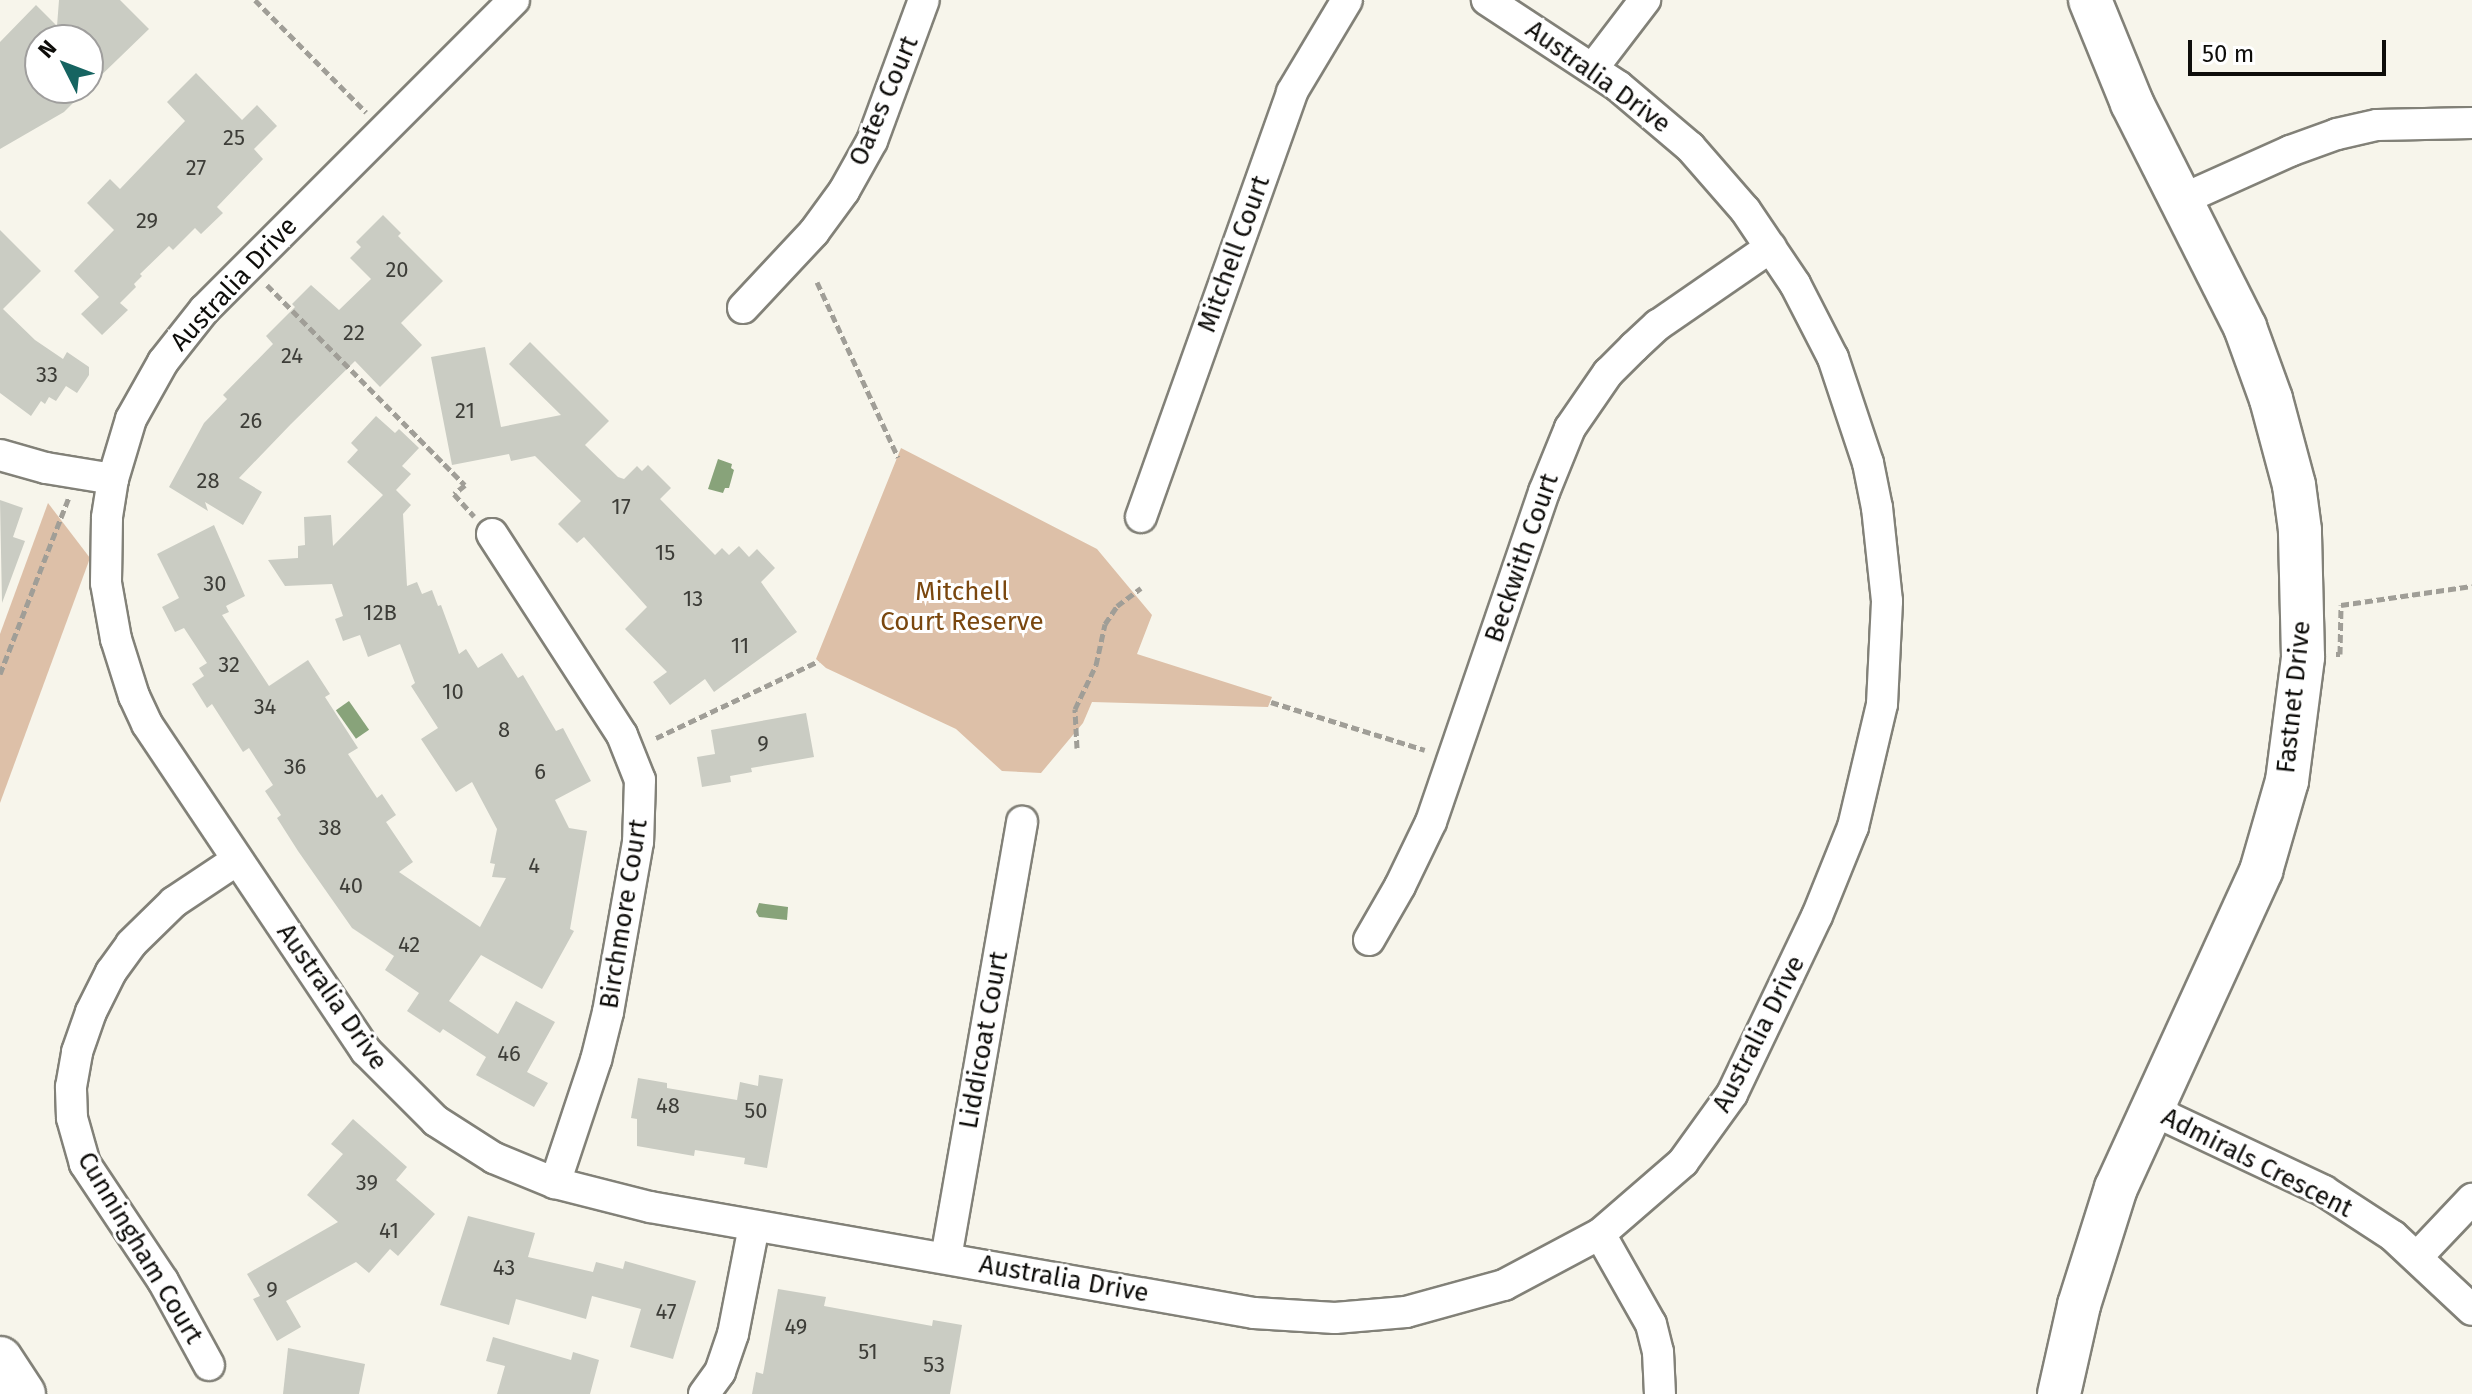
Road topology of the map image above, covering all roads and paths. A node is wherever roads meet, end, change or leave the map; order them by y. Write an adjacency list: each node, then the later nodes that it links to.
1 (255, 0): 10 (path)
2 (514, 0): 10 (street, Australia Drive)
3 (924, 0): 15 (street, Oates Court)
4 (1347, 0): 19 (street, Mitchell Court)
5 (1487, 0): 8 (street, Australia Drive)
6 (1645, 0): 8 (street)
7 (2090, 0): 11 (street, Fastnet Drive)
8 (1593, 68): 12 (street, Australia Drive)
9 (2472, 123): 11 (street)
10 (384, 130): 13 (street, Australia Drive)
11 (2181, 200): 23 (street, Fastnet Drive)
12 (1771, 247): 32 (street, Beckwith Court); 37 (street, Australia Drive)
13 (247, 266): 18 (street, Australia Drive); 20 (path)
14 (817, 282): 17 (path)
15 (743, 308)
16 (0, 455): 18 (street)
17 (898, 457)
18 (99, 476): 25 (path); 31 (street, Australia Drive)
19 (1141, 517)
20 (492, 534): 34 (street, Birchmore Court)
21 (2472, 586): 23 (path)
22 (1141, 588): 28 (path)
23 (2303, 657): 33 (street, Fastnet Drive)
24 (819, 661): 27 (path)
25 (0, 674)
26 (1271, 702): 29 (path)
27 (656, 738)
28 (1077, 748)
29 (1425, 750)
30 (1022, 822): 39 (street, Liddicoat Court)
31 (237, 860): 34 (street, Australia Drive); 42 (street, Cunningham Court)
32 (1369, 940)
33 (2150, 1109): 38 (street, Admirals Crescent); 46 (street, Fastnet Drive)
34 (555, 1183): 36 (street, Australia Drive)
35 (2472, 1199): 38 (street)
36 (754, 1226): 39 (street, Australia Drive); 44 (street)
37 (1600, 1234): 39 (street, Australia Drive); 45 (street)
38 (2418, 1256): 40 (street, Admirals Crescent)
39 (946, 1258)
40 (2472, 1310)
41 (0, 1359): 43 (main road)
42 (209, 1365)
43 (23, 1394)
44 (704, 1394)
45 (1660, 1394)
46 (2059, 1394)

